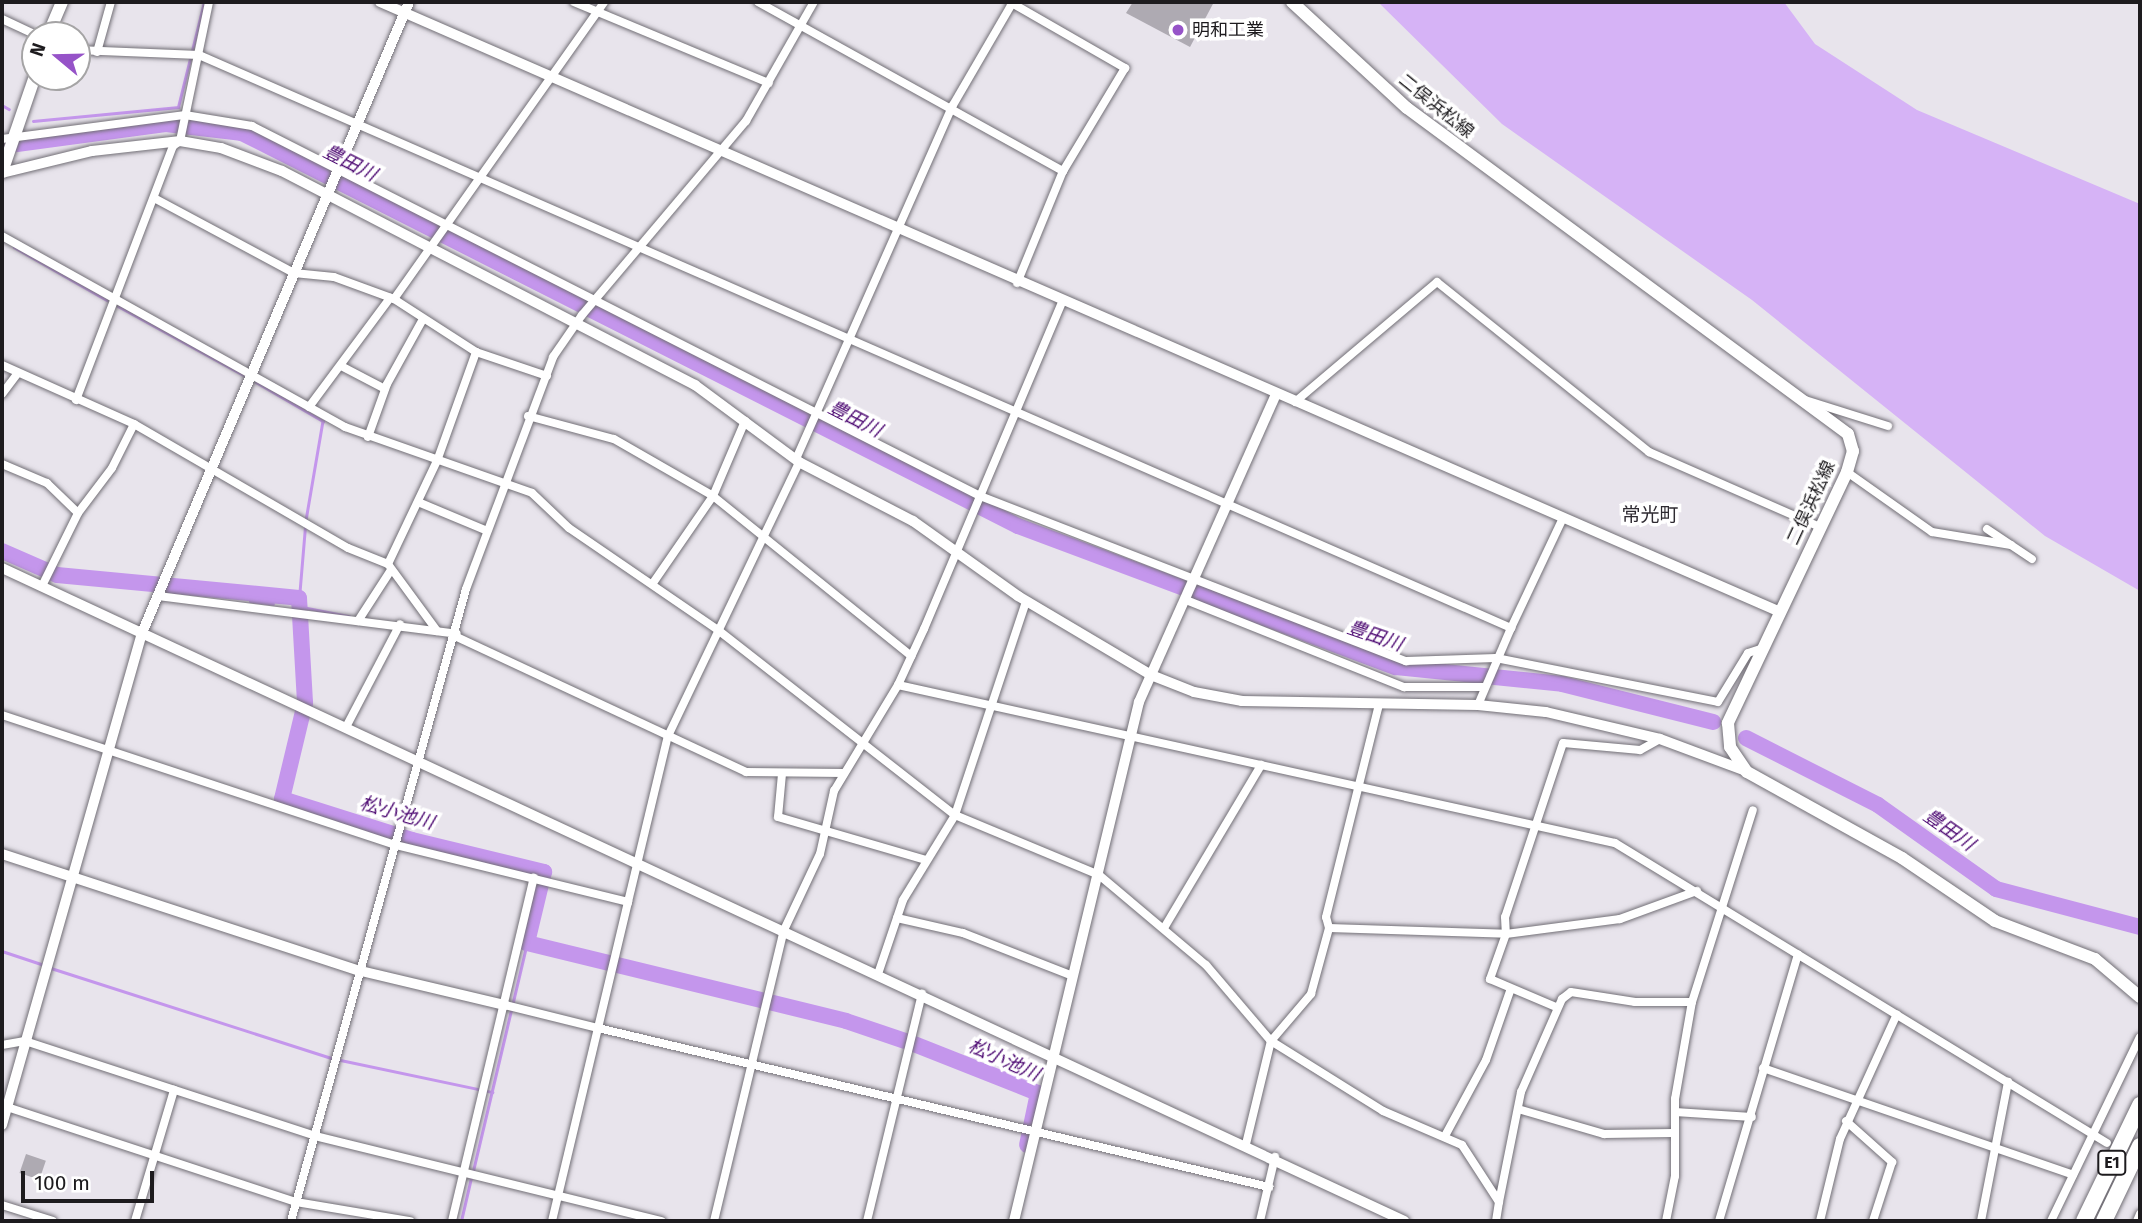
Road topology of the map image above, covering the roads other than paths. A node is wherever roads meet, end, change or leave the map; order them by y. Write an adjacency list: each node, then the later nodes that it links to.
1 (62, 2): 14 (main road)
2 (111, 2): 18 (street)
3 (209, 2): 19 (street)
4 (380, 2): 11 (street)
5 (574, 2): 12 (street)
6 (604, 2): 12 (street)
7 (758, 2): 15 (street)
8 (814, 2): 15 (street)
9 (1011, 2): 23 (street); 30 (street)
10 (1292, 2): 59 (main road, 二俣浜松線)
11 (407, 7): 20 (street); 25 (street)
12 (599, 12): 20 (street); 21 (street)
13 (2, 19): 16 (street)
14 (54, 21)
15 (801, 26): 21 (street); 23 (street)
16 (21, 28)
17 (91, 51): 18 (street)
18 (97, 52): 19 (street)
19 (198, 55): 24 (street); 25 (street)
20 (553, 77): 28 (street); 32 (street)
21 (769, 83): 28 (street)
22 (28, 91): 27 (main road)
23 (951, 110): 30 (street); 36 (street)
24 (185, 115): 26 (street); 27 (street); 29 (street)
25 (356, 124): 29 (street); 32 (street)
26 (181, 137): 31 (street); 33 (street); 34 (street)
27 (8, 138): 31 (main road)
28 (718, 151): 36 (street); 39 (street)
29 (338, 167): 33 (street); 35 (street)
30 (1063, 171): 41 (street)
31 (2, 173)
32 (482, 179): 35 (street); 39 (street)
33 (329, 188): 38 (street); 40 (street)
34 (154, 198): 40 (street); 42 (street)
35 (450, 223): 38 (street); 44 (street)
36 (896, 230): 41 (street); 48 (street)
37 (2, 236): 42 (street)
38 (436, 243): 43 (street); 46 (street)
39 (638, 248): 44 (street); 48 (street)
40 (294, 273): 43 (street); 54 (street)
41 (1017, 283): 45 (street)
42 (114, 298): 54 (street); 58 (street)
43 (392, 298): 47 (street); 51 (street)
44 (595, 300): 46 (street); 62 (street)
45 (1062, 303): 57 (street); 63 (street)
46 (580, 318): 53 (street); 65 (street)
47 (423, 319): 49 (street); 55 (street)
48 (849, 342): 62 (street); 63 (street)
49 (476, 352): 53 (street); 70 (street)
50 (2, 365): 52 (street)
51 (343, 367): 55 (street); 61 (street)
52 (17, 374): 56 (street); 58 (street)
53 (547, 376): 64 (street)
54 (249, 378): 61 (street); 72 (street)
55 (385, 389): 68 (street)
56 (2, 394)
57 (1276, 394): 60 (street); 78 (street)
58 (76, 400): 66 (street)
59 (1802, 400): 67 (street); 73 (main road, 二俣浜松線)
60 (1295, 402): 80 (street); 81 (street)
61 (309, 407): 68 (street)
62 (817, 413): 69 (street); 76 (street)
63 (1017, 413): 76 (street); 78 (street)
64 (528, 415): 74 (street); 75 (street)
65 (745, 421): 69 (street); 75 (street)
66 (134, 424): 72 (street); 79 (street)
67 (1888, 426)
68 (368, 436): 70 (street)
69 (798, 460): 84 (street); 86 (street)
70 (437, 461): 74 (street); 77 (street)
71 (2, 464): 79 (street)
72 (211, 467): 88 (street); 93 (street)
73 (1847, 472): 81 (main road, 二俣浜松線); 85 (street)
74 (503, 483): 83 (street); 92 (street)
75 (713, 496): 84 (street); 92 (street)
76 (979, 496): 86 (street); 91 (street)
77 (418, 502): 83 (street); 88 (street)
78 (1228, 505): 91 (street); 99 (street)
79 (78, 513): 90 (street)
80 (1562, 520): 96 (street); 99 (street)
81 (1820, 527): 96 (main road, 二俣浜松線)
82 (1987, 529): 85 (street)
83 (485, 530): 103 (street)
84 (765, 535): 100 (street); 105 (street)
85 (2011, 545): 87 (street)
86 (956, 550): 95 (street); 105 (street)
87 (2032, 559)
88 (389, 567): 97 (street); 101 (street)
89 (2, 568): 90 (street)
90 (46, 577): 102 (street)
91 (1194, 580): 94 (street); 106 (street)
92 (653, 583): 100 (street)
93 (158, 596): 97 (street); 102 (street)
94 (1186, 598): 107 (street); 109 (street)
95 (1026, 601): 107 (street); 112 (street)
96 (1780, 612): 104 (main road, 二俣浜松線)
97 (358, 621): 98 (street)
98 (400, 624): 101 (street); 114 (street)
99 (1511, 628): 106 (street)
100 (718, 629): 115 (street); 118 (street)
101 (437, 631): 103 (street)
102 (142, 633): 114 (street); 119 (street)
103 (457, 636): 115 (street); 120 (street)
104 (1760, 649): 106 (street); 122 (main road, 二俣浜松線)
105 (911, 656): 108 (street)
106 (1495, 661): 109 (street)
107 (1151, 675): 110 (street); 116 (street)
108 (898, 685): 112 (street); 118 (street)
109 (1486, 685): 111 (street)
110 (1379, 704): 111 (street); 125 (street)
111 (1478, 705): 117 (street)
112 (988, 706): 116 (street); 127 (street)
113 (2, 715): 119 (street)
114 (346, 727): 120 (street)
115 (668, 736): 124 (street); 133 (street)
116 (1130, 738): 121 (street); 134 (street)
117 (1660, 738): 122 (street); 128 (street)
118 (861, 744): 123 (street); 127 (street)
119 (108, 750): 130 (street); 135 (street)
120 (421, 762): 130 (street); 133 (street)
121 (1261, 765): 125 (street); 141 (street)
122 (1747, 772): 151 (main road)
123 (844, 773): 124 (street); 129 (street)
124 (782, 774): 129 (street)
125 (1361, 787): 128 (street); 142 (street)
126 (1753, 810): 139 (street)
127 (955, 815): 132 (street); 134 (street)
128 (1535, 824): 137 (street); 144 (street)
129 (826, 829): 132 (street); 143 (street)
130 (396, 843): 136 (street); 146 (street)
131 (2, 854): 135 (street)
132 (926, 860): 140 (street)
133 (639, 863): 138 (street); 143 (street)
134 (1099, 874): 141 (street); 148 (street)
135 (72, 876): 146 (street); 158 (street)
136 (535, 879): 138 (street); 153 (street)
137 (1697, 891): 139 (street); 144 (street)
138 (628, 902): 156 (street)
139 (1724, 907): 145 (street); 152 (street)
140 (897, 918): 147 (street); 148 (street)
141 (1164, 928): 159 (street)
142 (1329, 928): 144 (street); 159 (street)
143 (784, 930): 147 (street); 162 (street)
144 (1506, 934): 149 (street)
145 (1798, 954): 155 (street); 163 (street)
146 (360, 971): 153 (street); 179 (street)
147 (878, 974): 150 (street)
148 (1073, 976): 161 (street)
149 (1510, 991): 154 (street); 178 (street)
150 (922, 993): 161 (street); 166 (street)
151 (2140, 997)
152 (1692, 1002): 154 (street); 171 (street)
153 (505, 1006): 156 (street); 186 (street)
154 (1556, 1007): 170 (street)
155 (1897, 1014): 164 (street); 167 (street)
156 (598, 1028): 162 (street); 189 (street)
157 (2140, 1037): 177 (street)
158 (25, 1041): 160 (street); 165 (street); 169 (street)
159 (1270, 1041): 178 (street); 181 (street)
160 (2, 1045)
161 (1054, 1054): 175 (street); 181 (street)
162 (751, 1065): 166 (street); 201 (street)
163 (1763, 1068): 167 (street); 172 (street)
164 (2008, 1082): 177 (street); 183 (street)
165 (173, 1090): 179 (street); 184 (street)
166 (897, 1098): 175 (street); 202 (street)
167 (1857, 1100): 173 (street); 183 (street)
168 (2140, 1105): 213 (highway, E1)
169 (7, 1107): 174 (street); 184 (street)
170 (1518, 1109): 176 (street); 191 (street)
171 (1675, 1112): 172 (street); 176 (street)
172 (1752, 1117): 208 (street)
173 (1846, 1121): 209 (street); 210 (street)
174 (2, 1125)
175 (1035, 1132): 188 (street); 203 (street)
176 (1673, 1133): 207 (street)
177 (2093, 1133): 180 (street); 187 (street)
178 (1446, 1134): 191 (street)
179 (315, 1136): 186 (street); 190 (street)
180 (2107, 1143)
181 (1246, 1144): 185 (street)
182 (2140, 1146): 214 (highway, E1)
183 (1996, 1147): 187 (street); 211 (street)
184 (153, 1155): 190 (street); 195 (street)
185 (1275, 1157): 188 (street); 205 (street)
186 (465, 1173): 189 (street); 198 (street)
187 (2073, 1175): 212 (street)
188 (1269, 1187): 204 (street)
189 (558, 1195): 199 (street); 200 (street)
190 (296, 1202): 196 (street); 197 (street)
191 (1499, 1202): 206 (street)
192 (2, 1205): 194 (street)
193 (2140, 1214): 215 (street)
194 (53, 1221)
195 (135, 1221)
196 (292, 1221)
197 (410, 1221)
198 (452, 1221)
199 (552, 1221)
200 (662, 1221)
201 (714, 1221)
202 (867, 1221)
203 (1014, 1221)
204 (1260, 1221)
205 (1404, 1221)
206 (1496, 1221)
207 (1666, 1221)
208 (1719, 1221)
209 (1820, 1221)
210 (1873, 1221)
211 (1981, 1221)
212 (2051, 1221)
213 (2084, 1221)
214 (2104, 1221)
215 (2137, 1221)

